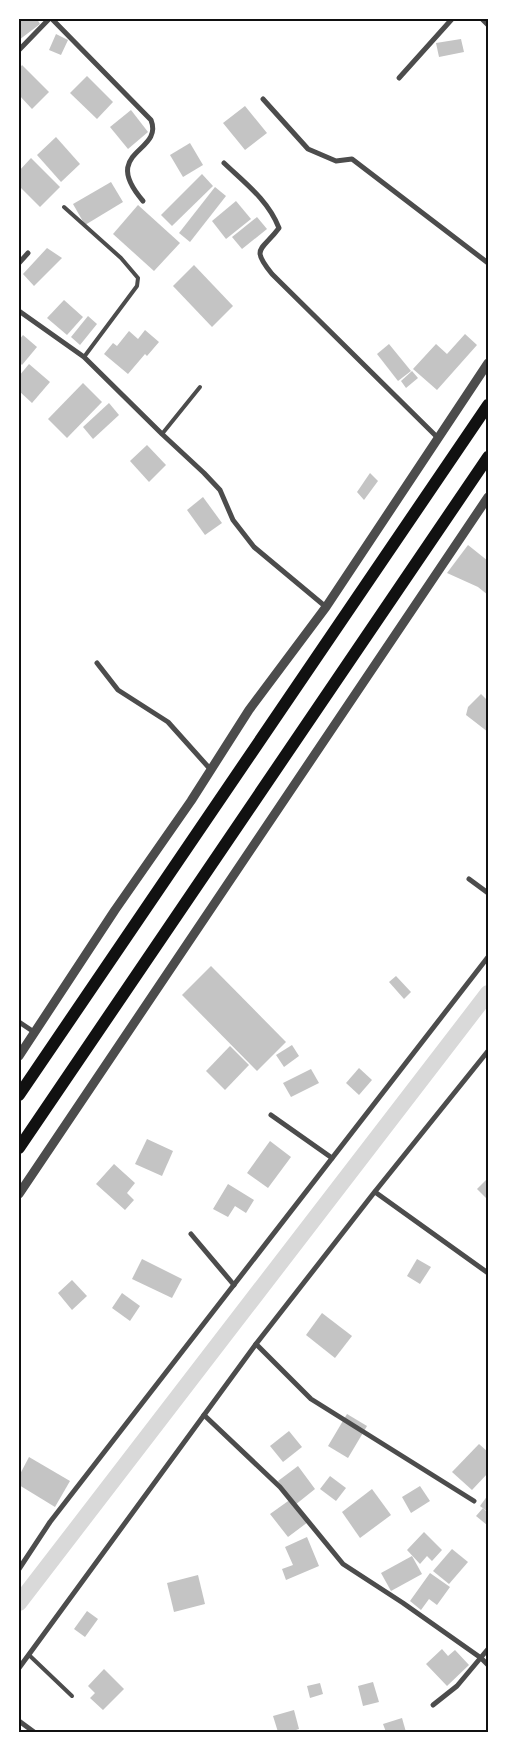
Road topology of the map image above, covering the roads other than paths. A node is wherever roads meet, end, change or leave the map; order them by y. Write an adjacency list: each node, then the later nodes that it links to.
1 (50, 19): 5 (street); 9 (street)
2 (452, 19): 6 (street)
3 (482, 19): 4 (street)
4 (488, 25)
5 (19, 50)
6 (398, 78)
7 (263, 99): 13 (street)
8 (224, 162): 20 (street)
9 (143, 201)
10 (64, 207): 15 (lane)
11 (28, 254): 12 (street)
12 (19, 263)
13 (488, 263)
14 (19, 311): 15 (street)
15 (84, 357): 19 (street)
16 (488, 363): 20 (street)
17 (200, 387): 19 (lane)
18 (488, 405): 33 (highway)
19 (162, 434): 23 (street)
20 (439, 438): 23 (street)
21 (488, 457): 35 (highway)
22 (488, 497): 38 (street)
23 (326, 606): 25 (street)
24 (97, 663): 25 (street)
25 (211, 770): 30 (street)
26 (469, 879): 27 (street)
27 (488, 893)
28 (488, 956): 36 (street)
29 (19, 1022): 30 (street)
30 (34, 1032): 32 (street)
31 (488, 1051): 37 (street)
32 (19, 1056)
33 (19, 1095)
34 (271, 1115): 36 (street)
35 (19, 1148)
36 (332, 1158): 41 (street)
37 (375, 1192): 40 (street); 42 (street)
38 (19, 1194)
39 (191, 1234): 41 (street)
40 (488, 1273)
41 (234, 1285): 45 (street)
42 (256, 1344): 43 (street); 44 (street)
43 (204, 1415): 47 (street); 48 (street)
44 (474, 1501)
45 (19, 1569)
46 (488, 1649): 48 (street)
47 (29, 1655): 50 (street); 51 (lane)
48 (481, 1658): 49 (street); 52 (street)
49 (488, 1665)
50 (19, 1668)
51 (72, 1696)
52 (433, 1705)
53 (19, 1721): 54 (street)
54 (34, 1732)

